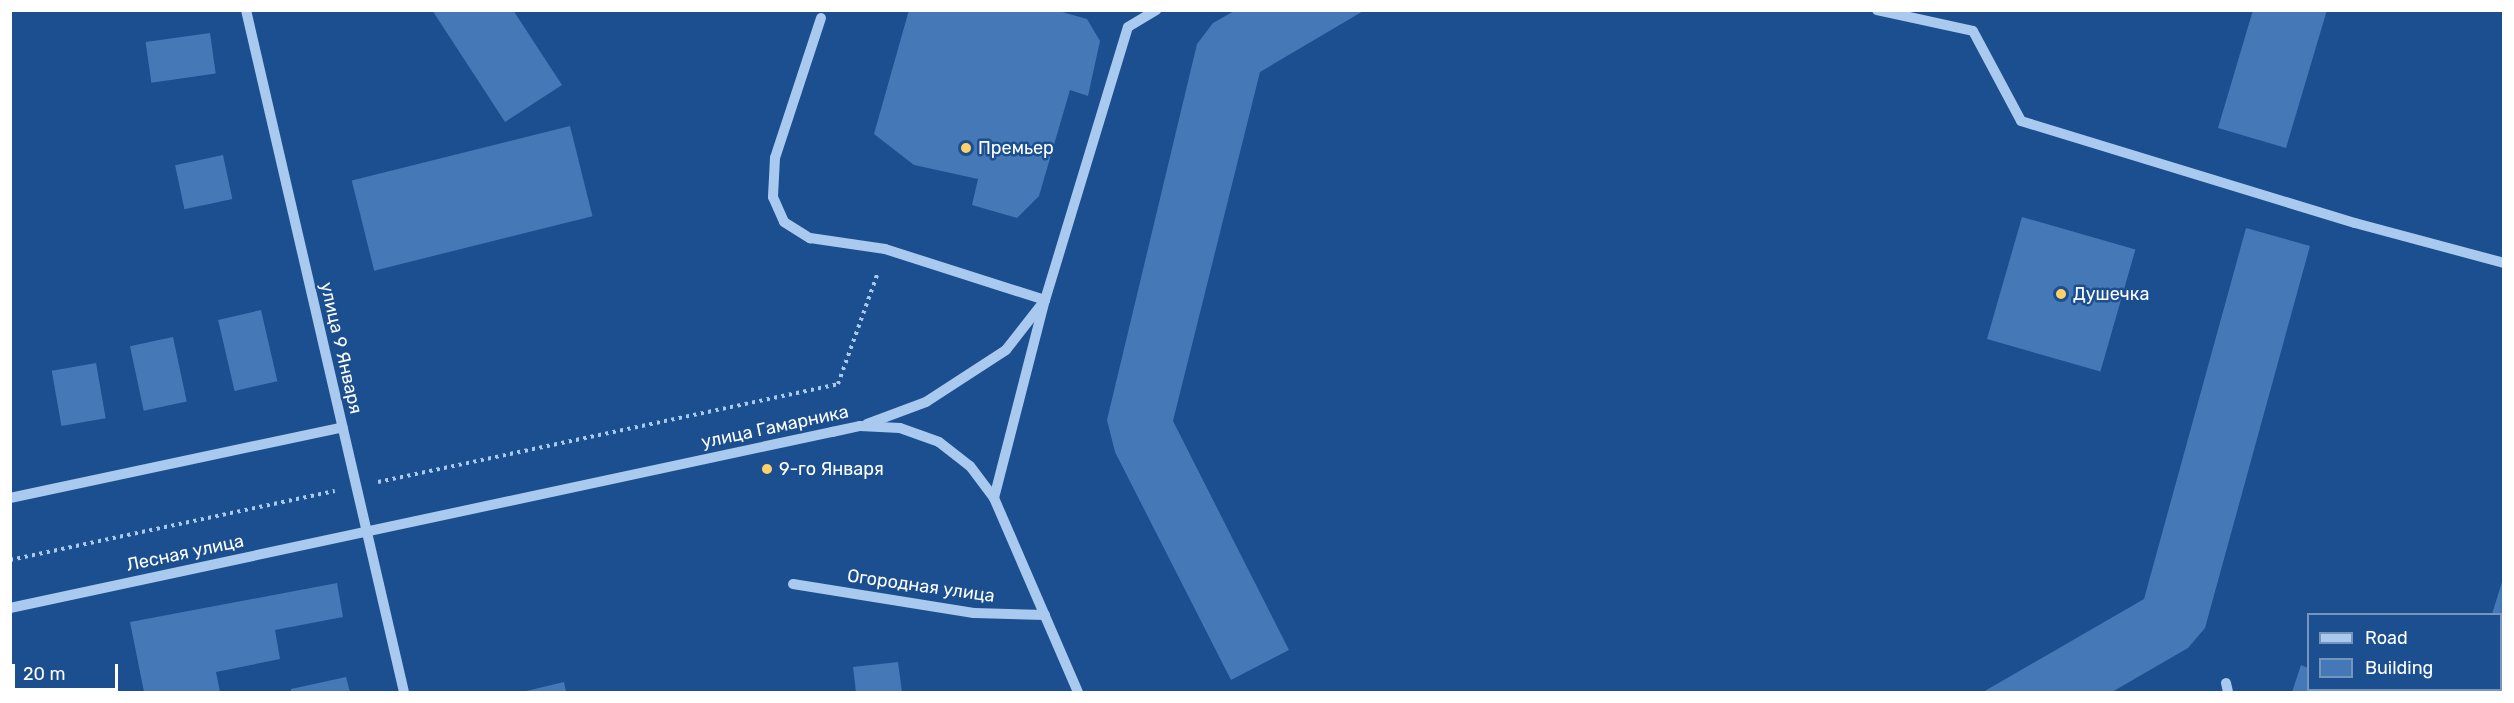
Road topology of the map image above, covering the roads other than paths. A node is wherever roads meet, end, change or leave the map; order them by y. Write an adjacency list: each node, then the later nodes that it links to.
1 (246, 10): 8 (street, улица 9 Января)
2 (1156, 10): 6 (street)
3 (1877, 10): 5 (street)
4 (821, 18): 6 (street)
5 (2504, 263)
6 (1045, 300): 7 (street); 10 (street)
7 (860, 426): 10 (street, улица Гамарника); 11 (street, улица Гамарника)
8 (343, 427): 9 (street); 11 (street, улица 9 Января)
9 (10, 498)
10 (994, 498): 14 (street, улица Гамарника)
11 (367, 531): 13 (street, Лесная улица); 15 (street, улица 9 Января)
12 (793, 584): 14 (street, Огородная улица)
13 (10, 608)
14 (1045, 615): 16 (street, улица Гамарника)
15 (404, 693)
16 (1078, 693)

